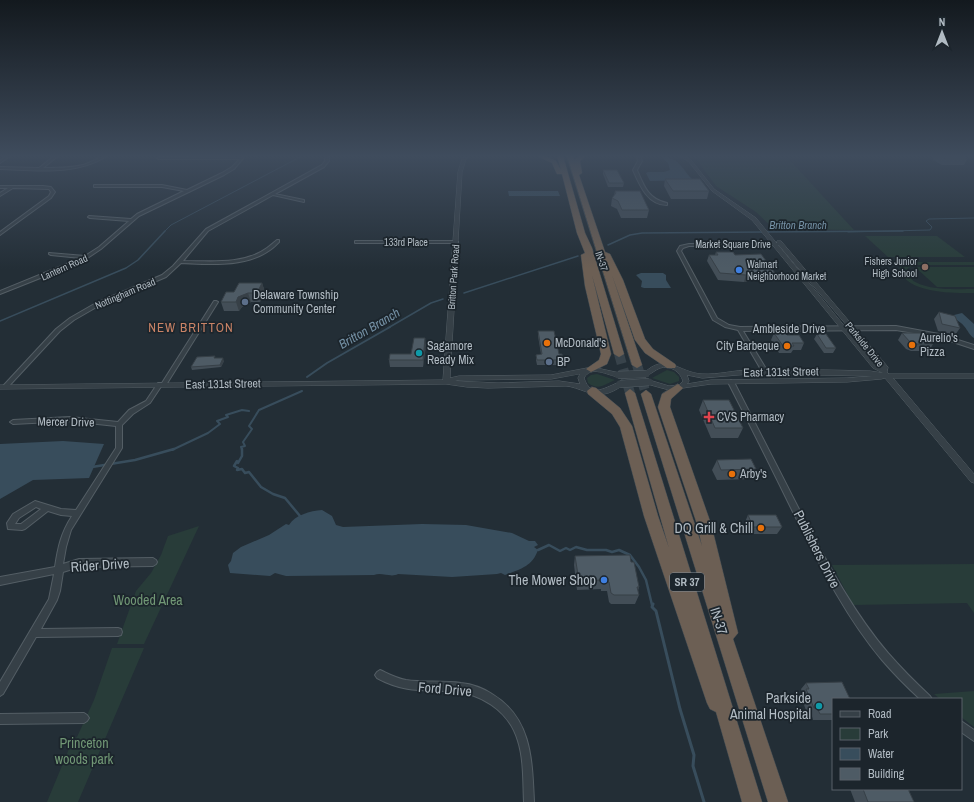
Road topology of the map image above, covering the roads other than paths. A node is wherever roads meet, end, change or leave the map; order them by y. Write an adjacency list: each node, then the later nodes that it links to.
1 (52, 193): 21 (street)
2 (183, 193): 17 (street, Lantern Road)
3 (459, 193): 24 (street, Britton Park Road)
4 (567, 193): 16 (highway)
5 (570, 193): 16 (highway, IN-37)
6 (581, 193): 13 (highway, IN-37)
7 (584, 193): 13 (highway)
8 (648, 193): 14 (street)
9 (718, 193): 19 (street, Parkside Drive)
10 (724, 193): 19 (street, Parkside Drive)
11 (272, 194): 12 (street); 28 (street, Nottingham Road)
12 (303, 201)
13 (584, 203): 18 (highway, IN-37)
14 (666, 204)
15 (90, 217): 17 (street)
16 (576, 218): 20 (highway, IN-37)
17 (130, 220): 27 (street, Lantern Road)
18 (591, 225): 37 (highway, IN-37); 38 (highway)
19 (767, 232): 25 (street, Parkside Drive)
20 (581, 233): 36 (highway, IN-37); 39 (highway)
21 (0, 234)
22 (278, 241): 28 (street)
23 (356, 242): 24 (street, 133rd Place)
24 (456, 242): 43 (street, Britton Park Road)
25 (778, 244): 31 (street, Market Square Drive); 32 (street, Parkside Drive); 33 (street, Parkside Drive)
26 (51, 254): 27 (street)
27 (86, 257): 29 (street, Lantern Road)
28 (180, 262): 46 (street, Nottingham Road)
29 (0, 293)
30 (216, 302): 45 (street)
31 (722, 324): 34 (street, Ambleside Drive)
32 (844, 328): 33 (street, Ambleside Drive); 34 (street, Ambleside Drive); 41 (street, Parkside Drive)
33 (852, 328): 35 (street, Ambleside Drive); 41 (street, Parkside Drive)
34 (740, 329): 40 (street)
35 (974, 347)
36 (619, 354)
37 (636, 365)
38 (674, 367): 39 (street, bridge); 40 (street, East 131st Street); 49 (street)
39 (589, 370): 43 (street, East 131st Street); 50 (street)
40 (765, 372): 41 (street, East 131st Street)
41 (886, 374): 42 (street, East 131st Street); 44 (street, East 131st Street); 53 (street, Parkside Drive)
42 (974, 376)
43 (446, 382): 45 (street, East 131st Street); 50 (street, East 131st Street)
44 (731, 382): 49 (street, East 131st Street); 64 (street, Publishers Drive)
45 (162, 384): 46 (street, East 131st Street); 52 (street)
46 (3, 386)
47 (625, 388): 48 (street, bridge); 50 (street); 69 (highway, IN-37 / SR 37)
48 (647, 388): 49 (street, East 131st Street); 62 (highway, IN-37 / SR 37)
49 (680, 388): 62 (highway)
50 (590, 390): 69 (highway)
51 (13, 422): 52 (street, Mercer Drive)
52 (119, 424): 55 (street)
53 (974, 480)
54 (47, 508): 55 (street)
55 (78, 513): 57 (street)
56 (153, 562): 57 (street, Rider Drive)
57 (59, 569): 58 (street, Rider Drive); 60 (street)
58 (0, 581)
59 (118, 632): 60 (street)
60 (35, 633): 63 (street)
61 (380, 675): 70 (street, Ford Drive)
62 (739, 683): 72 (highway, IN-37 / SR 37)
63 (0, 691)
64 (926, 698)
65 (84, 718): 66 (street)
66 (0, 720)
67 (962, 727): 68 (street)
68 (974, 736)
69 (743, 772): 71 (highway, IN-37 / SR 37)
70 (529, 802)
71 (752, 802)
72 (778, 802)

